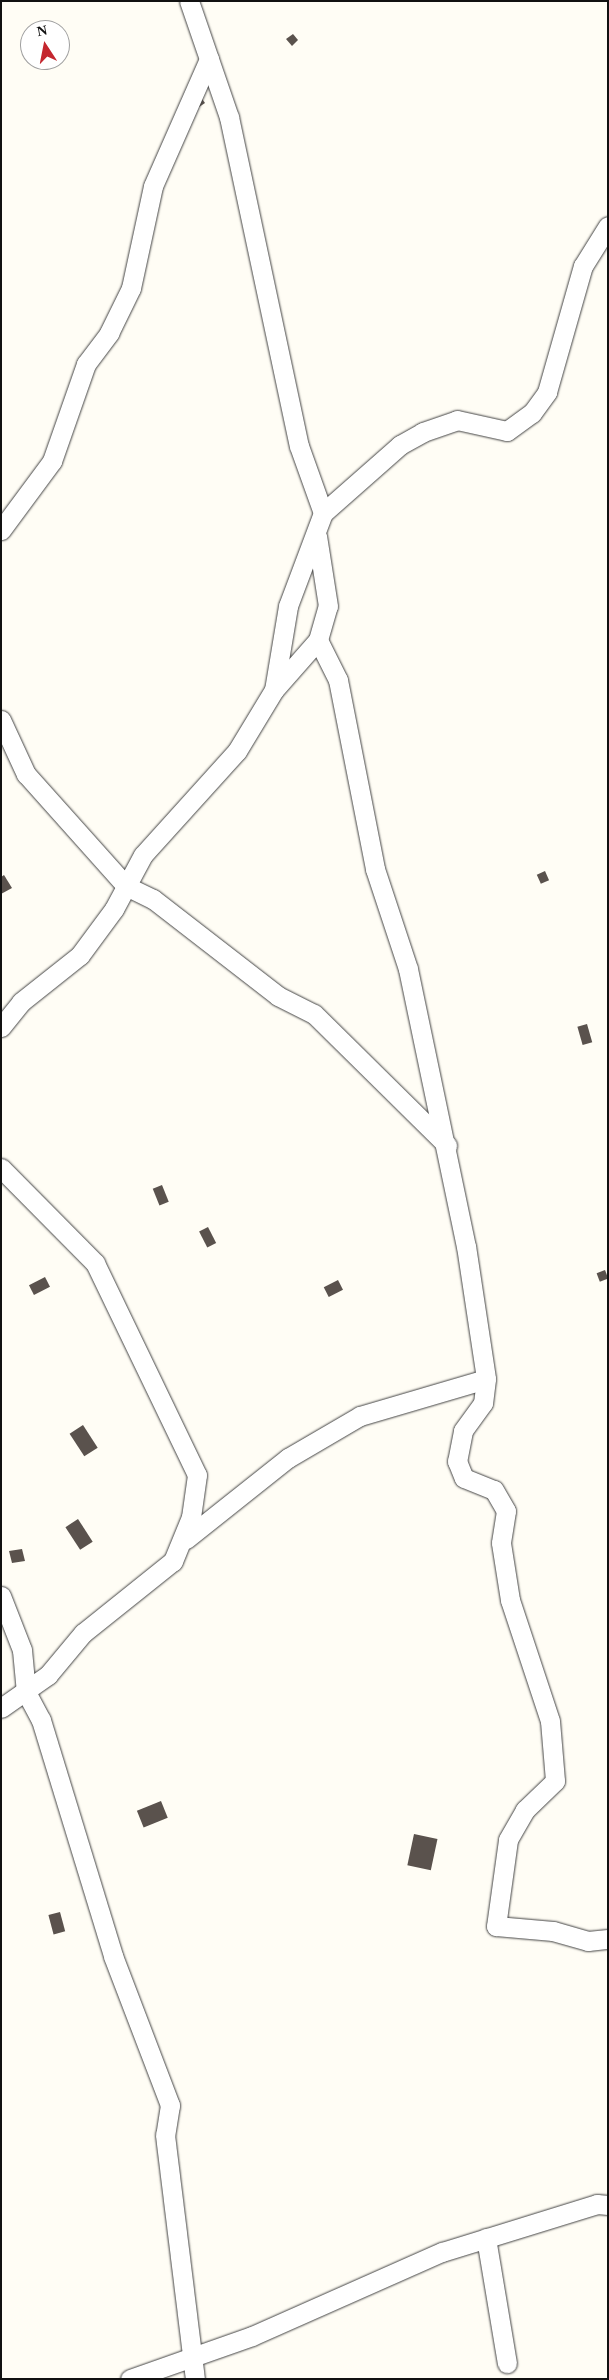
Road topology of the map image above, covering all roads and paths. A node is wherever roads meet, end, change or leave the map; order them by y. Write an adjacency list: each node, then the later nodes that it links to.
1 (189, 1): 2 (street)
2 (209, 59): 4 (street); 5 (street)
3 (608, 226): 4 (street)
4 (323, 513): 6 (street)
5 (1, 530)
6 (317, 536): 7 (street); 8 (street)
7 (318, 640): 8 (street); 12 (street)
8 (274, 690): 10 (street)
9 (1, 720): 10 (street)
10 (126, 886): 11 (street); 12 (street)
11 (1, 1027)
12 (447, 1145): 14 (street)
13 (1, 1168): 15 (street)
14 (486, 1379): 15 (street); 19 (street)
15 (185, 1539): 17 (street)
16 (1, 1596): 17 (street)
17 (26, 1692): 18 (street); 22 (street)
18 (1, 1708)
19 (608, 1939)
20 (608, 2205): 21 (street)
21 (486, 2238): 22 (street); 23 (street)
22 (193, 2359): 24 (street); 25 (street)
23 (507, 2363)
24 (130, 2379)
25 (195, 2379)

